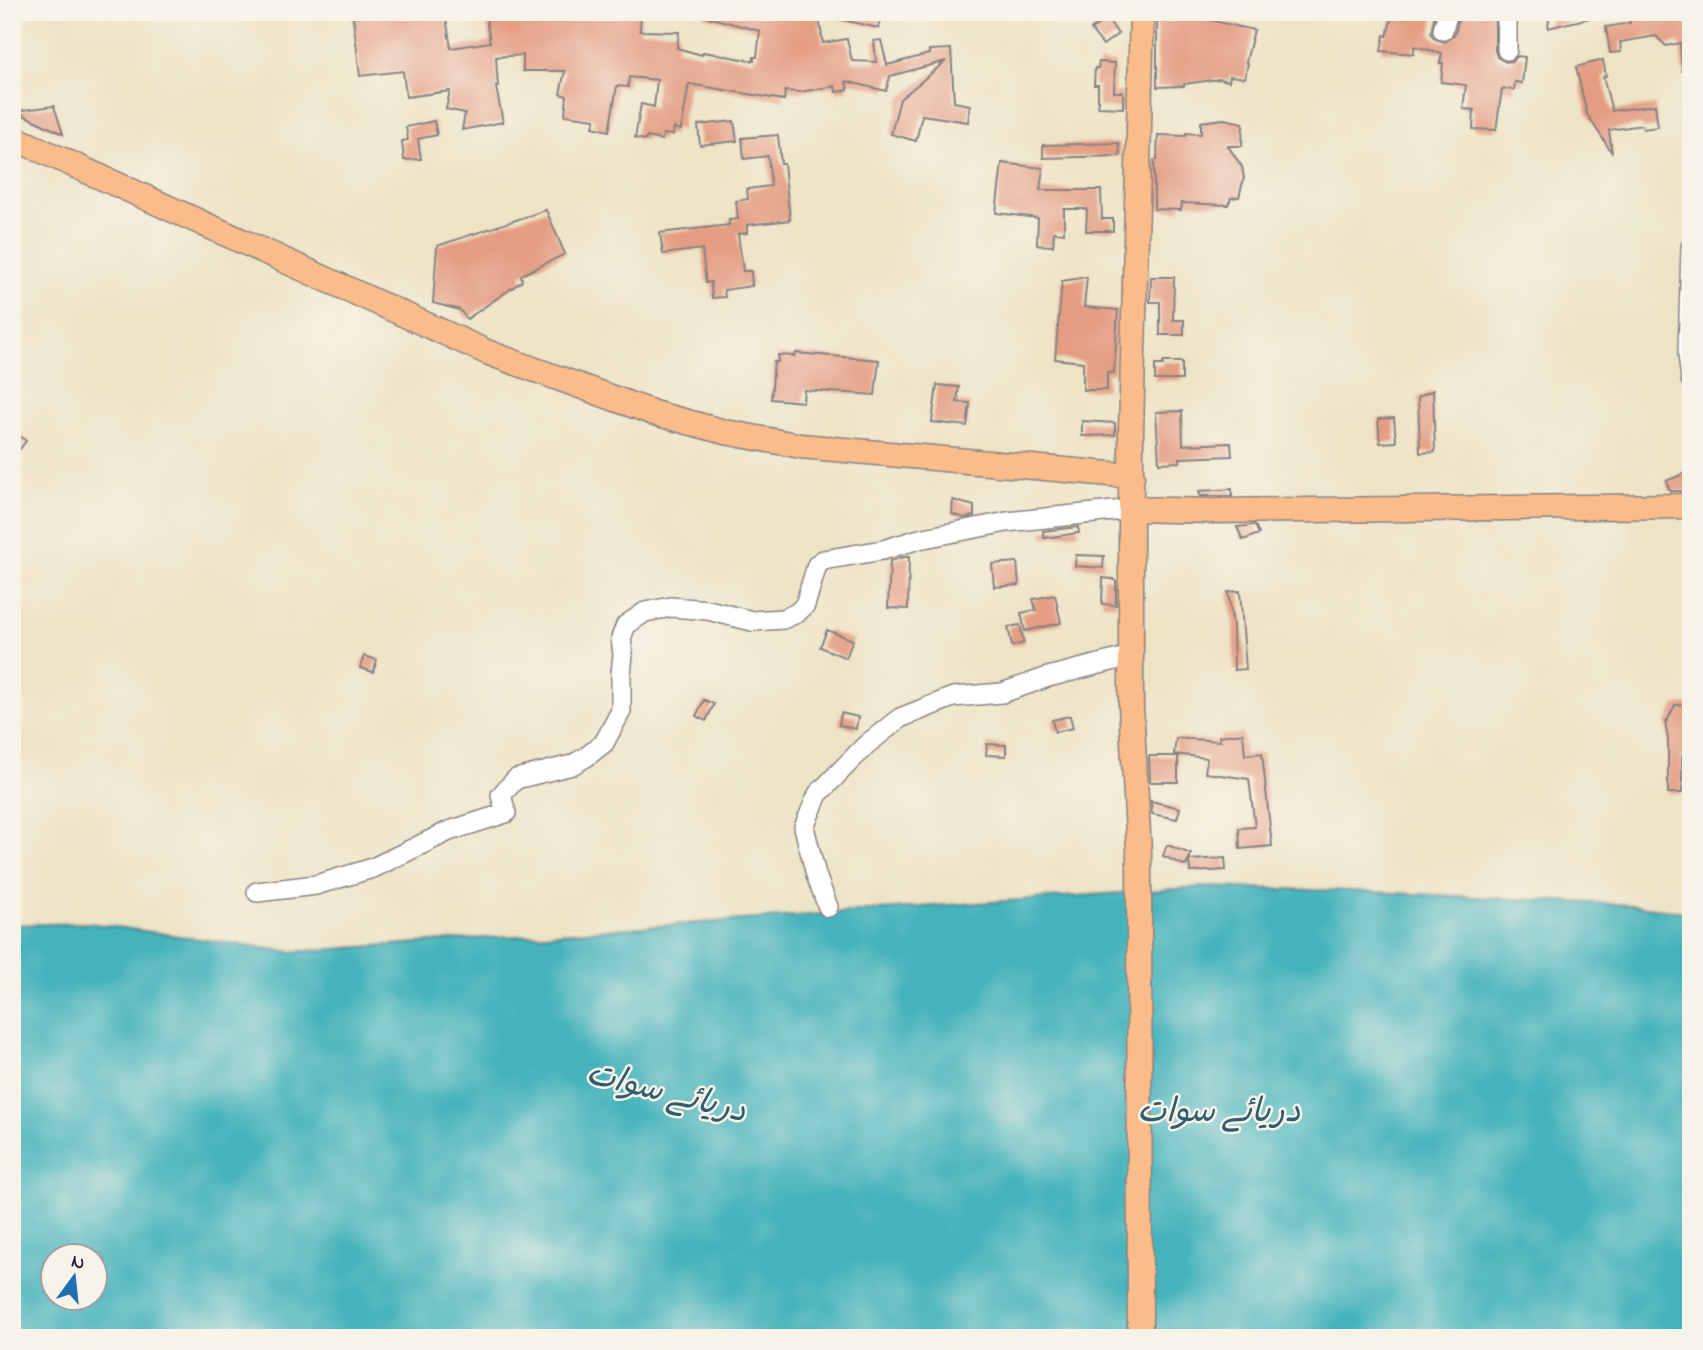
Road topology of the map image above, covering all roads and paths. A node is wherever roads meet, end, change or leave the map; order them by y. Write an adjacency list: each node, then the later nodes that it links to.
1 (1142, 12): 7 (main road)
2 (1507, 12): 3 (street)
3 (1507, 50)
4 (12, 137): 7 (main road)
5 (1691, 247): 6 (street)
6 (1691, 380)
7 (1132, 477): 9 (main road)
8 (1691, 506): 9 (main road)
9 (1133, 509): 10 (main road); 11 (street)
10 (1131, 656): 12 (street); 13 (main road)
11 (257, 892)
12 (828, 907)
13 (1140, 1338)

